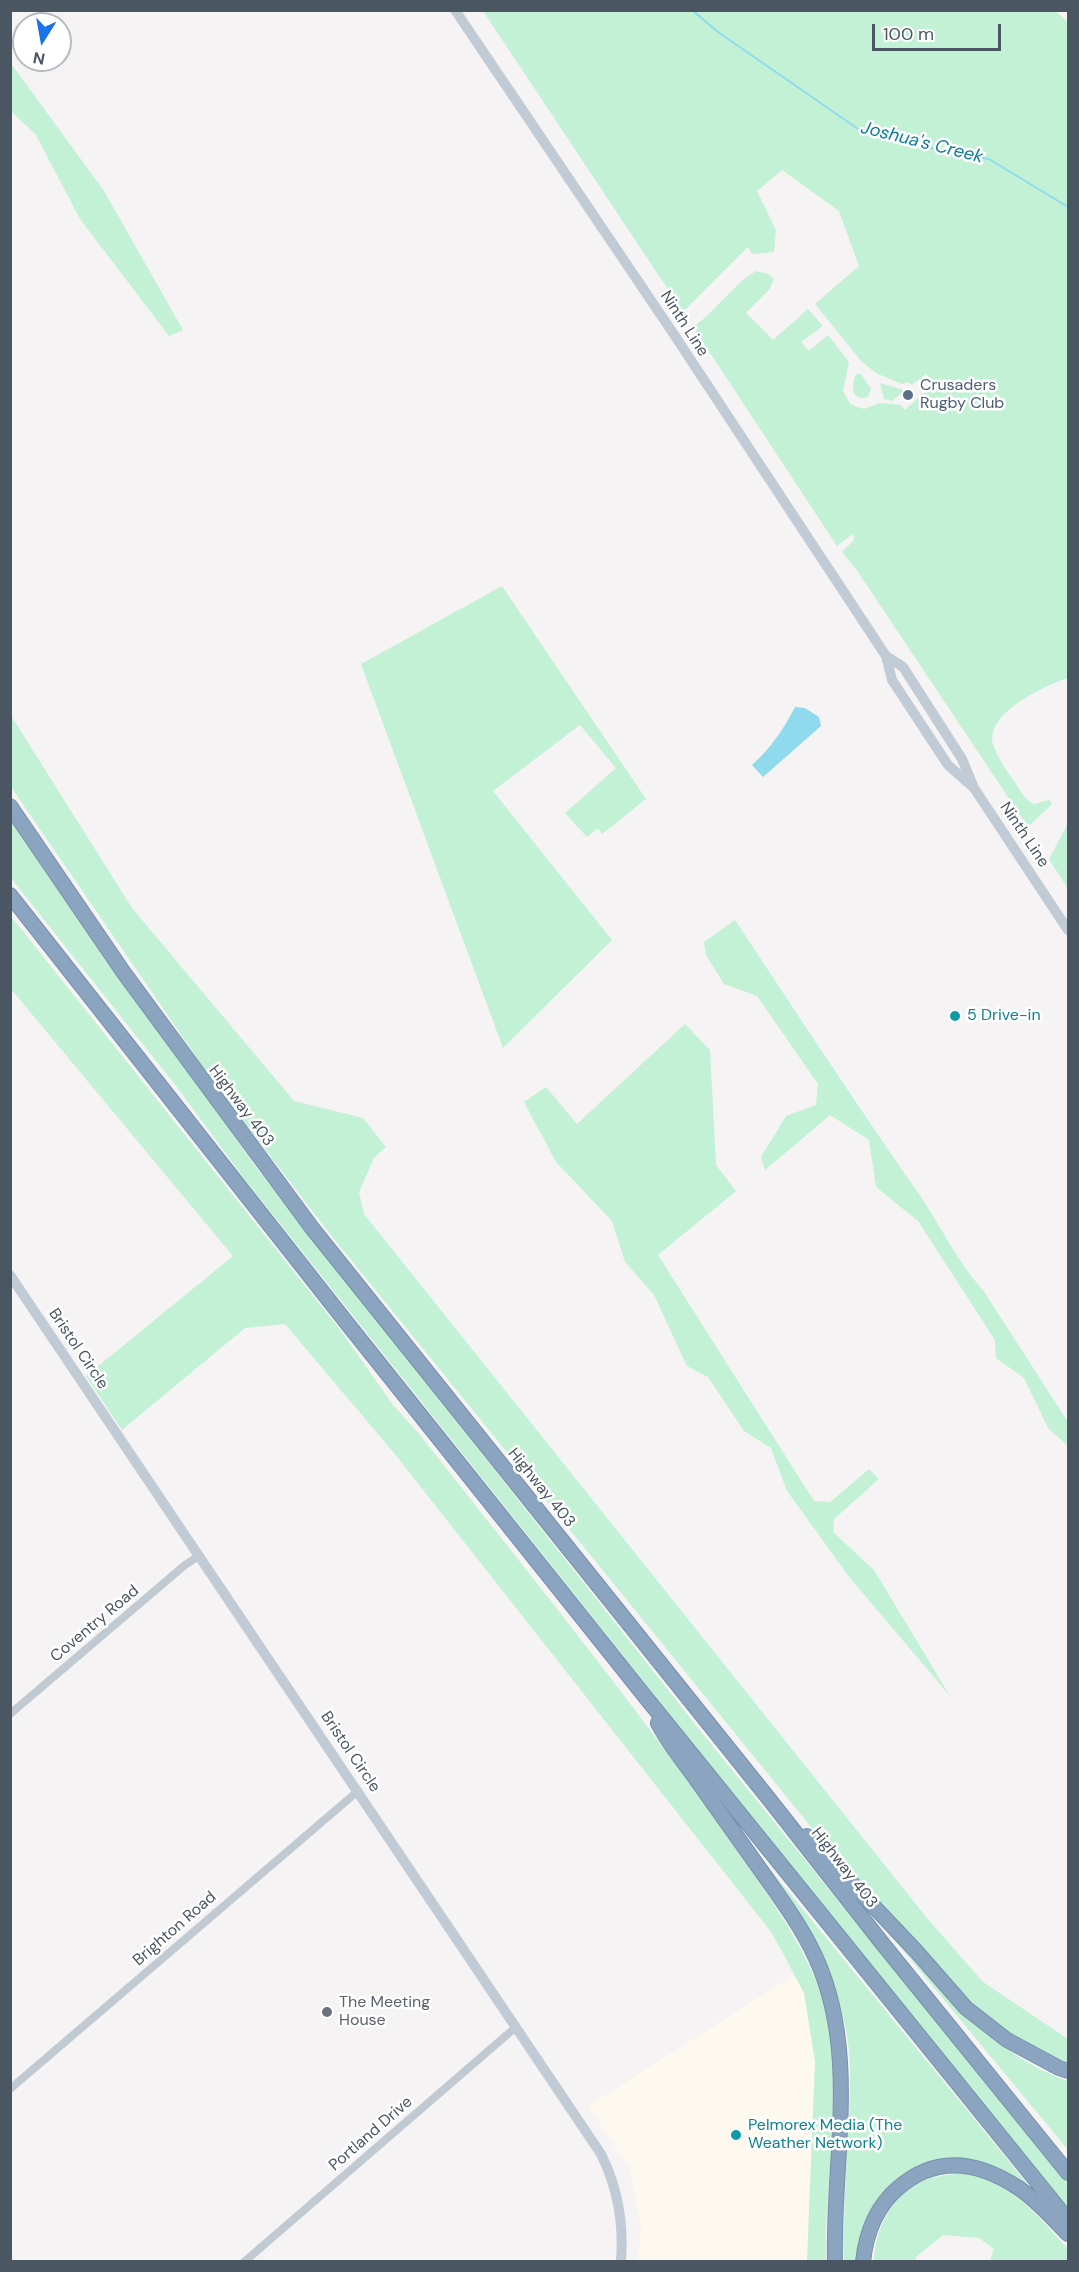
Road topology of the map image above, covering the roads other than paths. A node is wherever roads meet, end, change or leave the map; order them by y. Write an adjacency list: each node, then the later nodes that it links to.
1 (455, 10): 2 (main road, Ninth Line)
2 (886, 656): 3 (main road, Ninth Line); 3 (main road, Ninth Line)
3 (974, 788): 6 (main road, Ninth Line)
4 (10, 806): 12 (highway, Highway 403)
5 (10, 895): 9 (highway)
6 (1068, 930)
7 (10, 1275): 8 (main road, Bristol Circle)
8 (199, 1556): 10 (street, Coventry Road); 11 (main road, Bristol Circle)
9 (647, 1699): 17 (highway); 21 (highway)
10 (10, 1714)
11 (358, 1791): 13 (main road, Bristol Circle); 15 (street, Brighton Road)
12 (769, 1799): 14 (highway); 16 (highway, Highway 403)
13 (516, 2028): 19 (street, Portland Drive); 20 (main road, Bristol Circle)
14 (1068, 2071)
15 (10, 2089)
16 (1068, 2173)
17 (1068, 2220)
18 (1068, 2234): 22 (highway)
19 (244, 2262)
20 (621, 2262)
21 (835, 2262)
22 (863, 2262)

